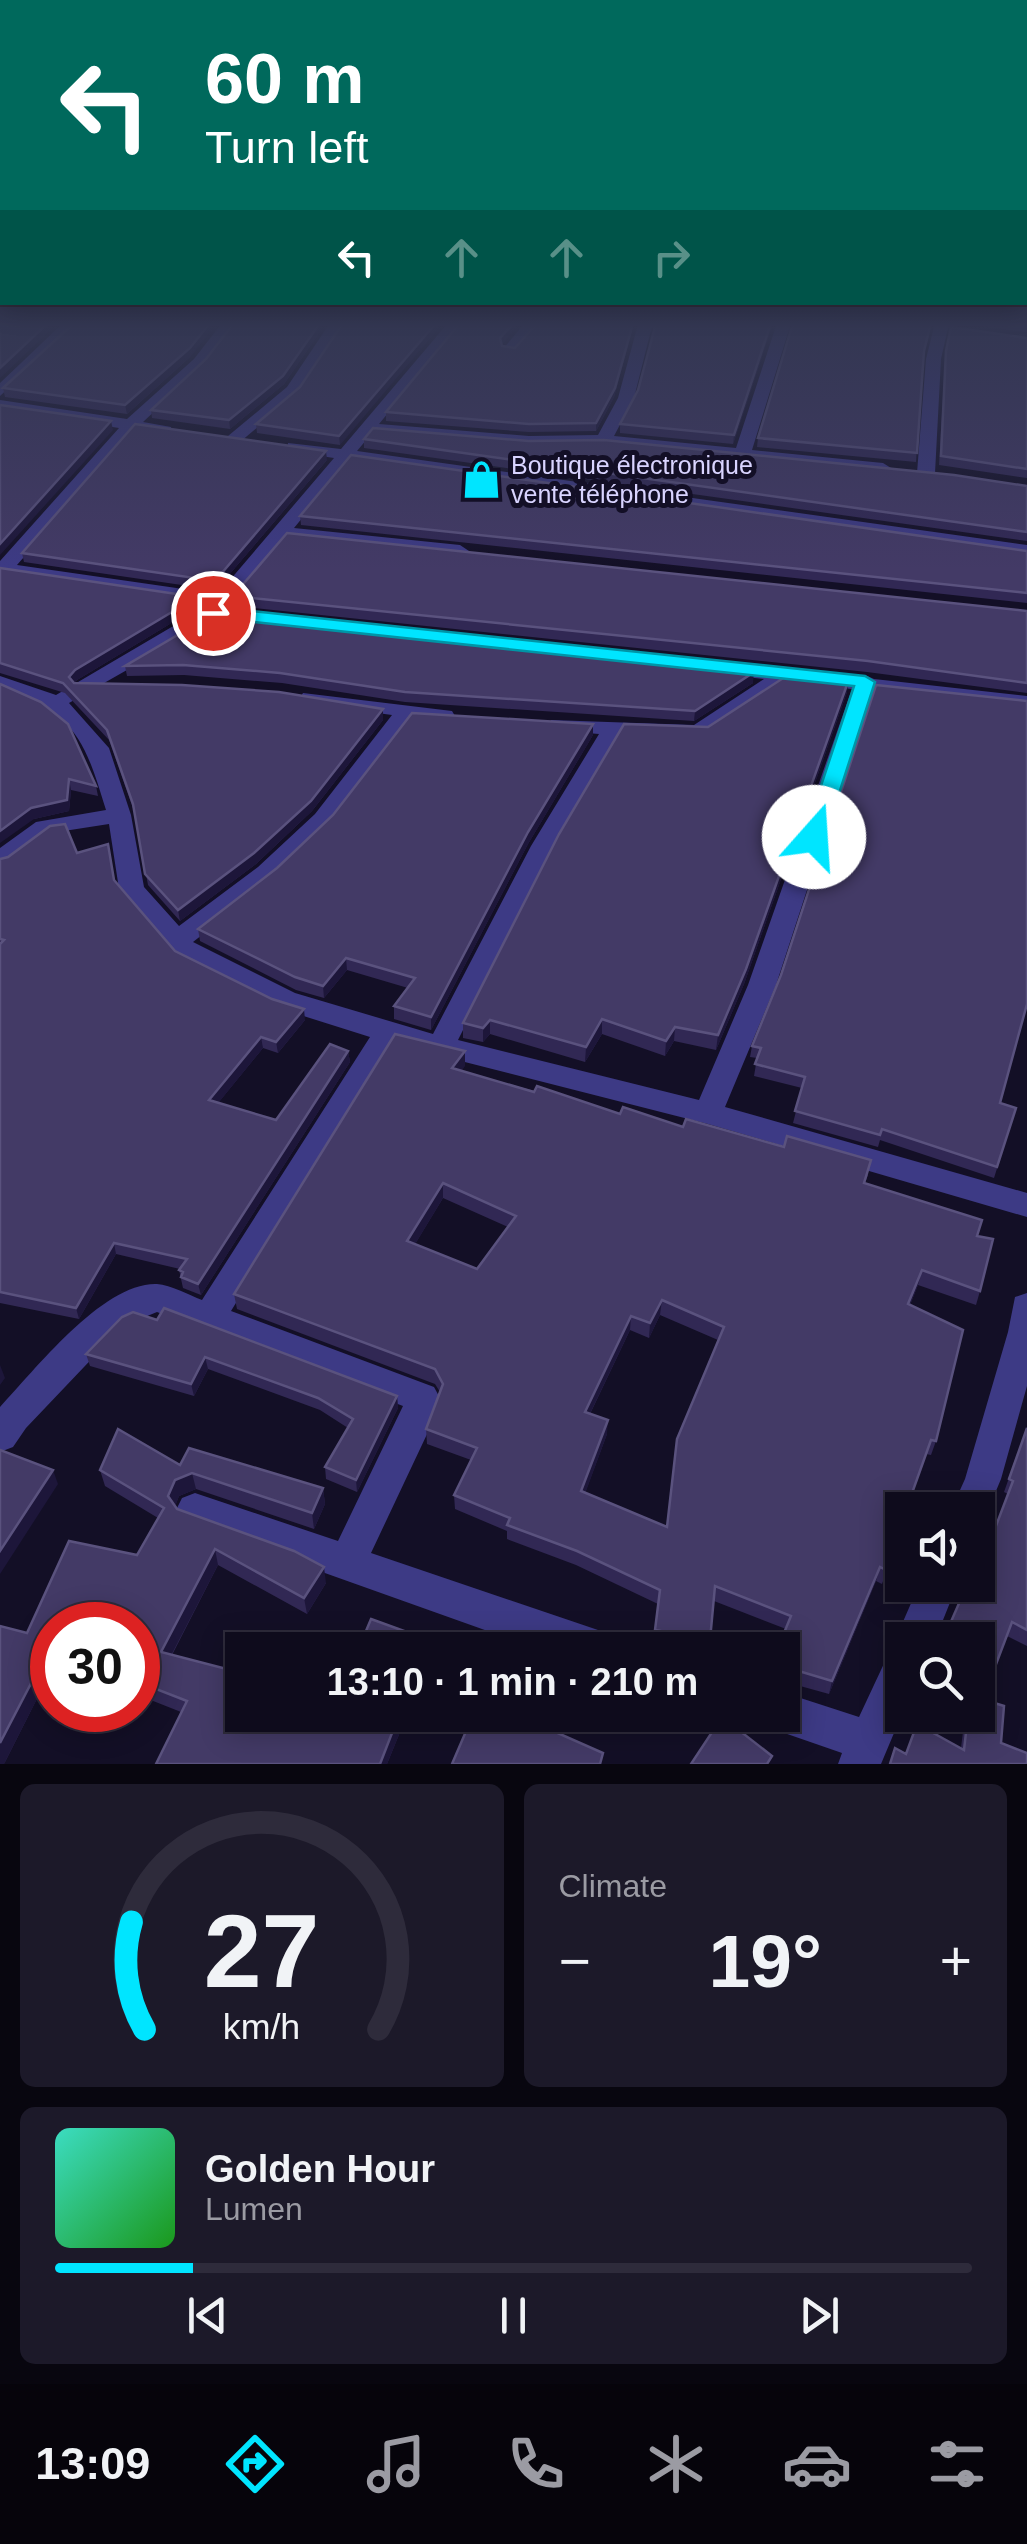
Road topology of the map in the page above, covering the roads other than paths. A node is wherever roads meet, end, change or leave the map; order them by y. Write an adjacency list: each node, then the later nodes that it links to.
1 (2, 405): 8 (street)
2 (152, 405): 8 (street)
3 (275, 405): 11 (street)
4 (388, 405): 9 (street)
5 (622, 405): 12 (street)
6 (760, 405): 14 (street)
7 (932, 405): 14 (street)
8 (130, 425): 10 (street); 19 (street)
9 (370, 428): 12 (street); 15 (street)
10 (182, 432)
11 (234, 439)
12 (604, 440): 14 (street)
13 (272, 444): 15 (street)
14 (743, 452)
15 (348, 454): 16 (street); 17 (street)
16 (284, 532): 18 (street); 20 (street)
17 (1027, 551)
18 (480, 553)
19 (2, 568): 20 (street)
20 (223, 610): 26 (street)
21 (272, 619): 22 (street)
22 (785, 675): 24 (street); 33 (street)
23 (0, 682): 28 (street)
24 (865, 682): 29 (street); 39 (street)
25 (125, 686): 26 (street)
26 (86, 687): 28 (street)
27 (281, 694): 30 (street)
28 (56, 702): 34 (street)
29 (1027, 702)
30 (404, 713): 31 (street); 36 (street)
31 (476, 718)
32 (528, 722): 33 (street)
33 (613, 728): 38 (street)
34 (119, 815): 35 (street); 36 (street)
35 (0, 860)
36 (176, 942): 37 (street)
37 (386, 1032): 38 (street); 42 (street)
38 (442, 1043): 39 (street)
39 (708, 1113): 40 (street)
40 (1027, 1205)
41 (1027, 1307): 44 (street)
42 (208, 1317): 43 (street); 46 (street)
43 (0, 1436)
44 (977, 1492)
45 (195, 1510): 46 (street)
46 (346, 1565): 47 (street)
47 (545, 1632)
48 (885, 1708): 50 (street)
49 (800, 1721): 50 (street)
50 (865, 1753)

